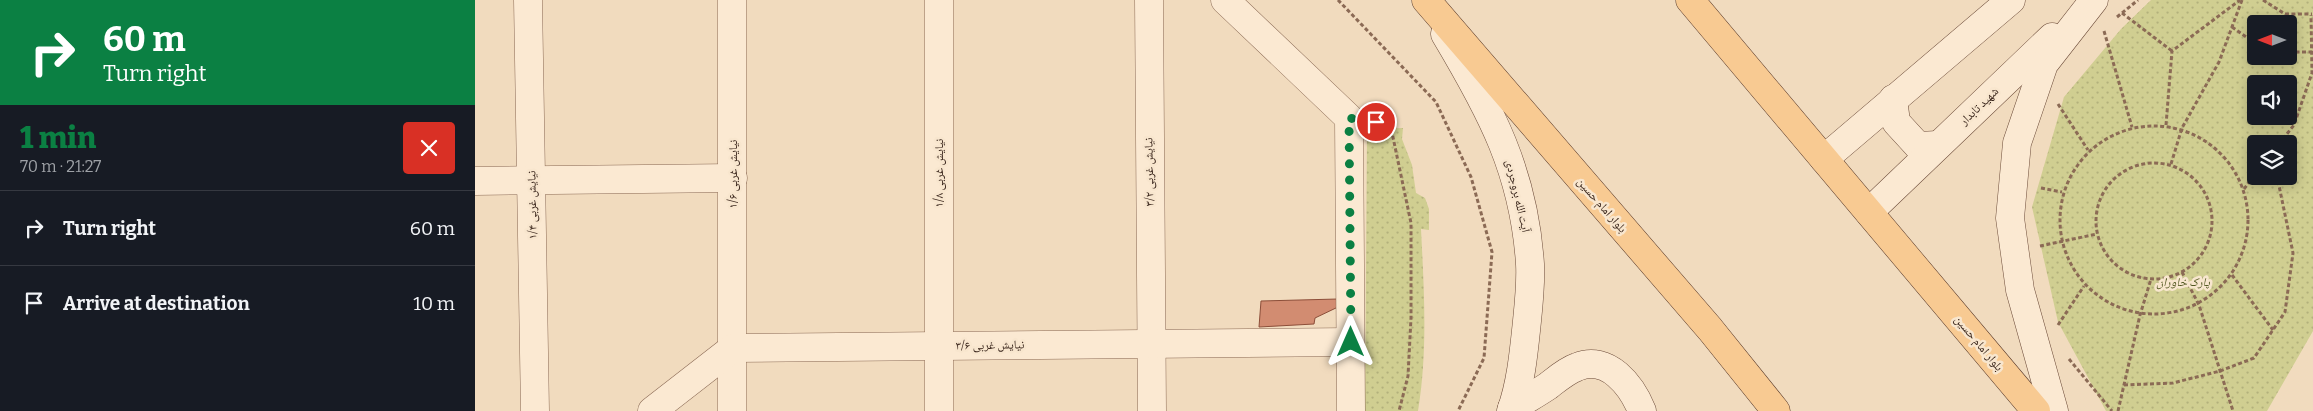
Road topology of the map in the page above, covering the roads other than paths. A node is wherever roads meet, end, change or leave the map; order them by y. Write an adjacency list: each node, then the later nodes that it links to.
1 (528, 0): 16 (street, نیایش غربی ۱/۴)
2 (732, 0): 14 (street, نیایش غربی ۱/۶)
3 (939, 0): 20 (street, نیایش غربی ۱/۸)
4 (1149, 0): 19 (street, نیایش غربی ۳/۲)
5 (1225, 0): 18 (street)
6 (1426, 0): 22 (street, آیت الله بروجردی); 30 (main road, بلوار امام حسین)
7 (1690, 0): 13 (main road, بلوار امام حسین)
8 (2011, 0): 11 (street)
9 (2090, 0): 12 (street, شهید تابدار)
10 (2094, 0): 32 (street)
11 (1893, 99): 12 (street); 13 (street)
12 (1939, 145): 17 (street, شهید تابدار)
13 (1823, 159): 17 (main road, بلوار امام حسین)
14 (733, 178): 16 (street); 21 (street, نیایش غربی ۱/۶)
15 (475, 181): 16 (street)
16 (532, 181): 23 (street, نیایش غربی ۱/۴)
17 (1869, 212): 31 (main road, بلوار امام حسین)
18 (1351, 342): 19 (street, نیایش غربی ۳/۶); 28 (street)
19 (1151, 343): 20 (street, نیایش غربی ۳/۶); 27 (street, نیایش غربی ۳/۲)
20 (938, 346): 21 (street, نیایش غربی ۳/۶); 26 (street, نیایش غربی ۱/۸)
21 (733, 348): 24 (street); 25 (street, نیایش غربی ۱/۶)
22 (1512, 410): 29 (street)
23 (535, 411)
24 (653, 411)
25 (732, 411)
26 (939, 411)
27 (1152, 411)
28 (1351, 411)
29 (1642, 411)
30 (1776, 411)
31 (2036, 411)
32 (2054, 411)

